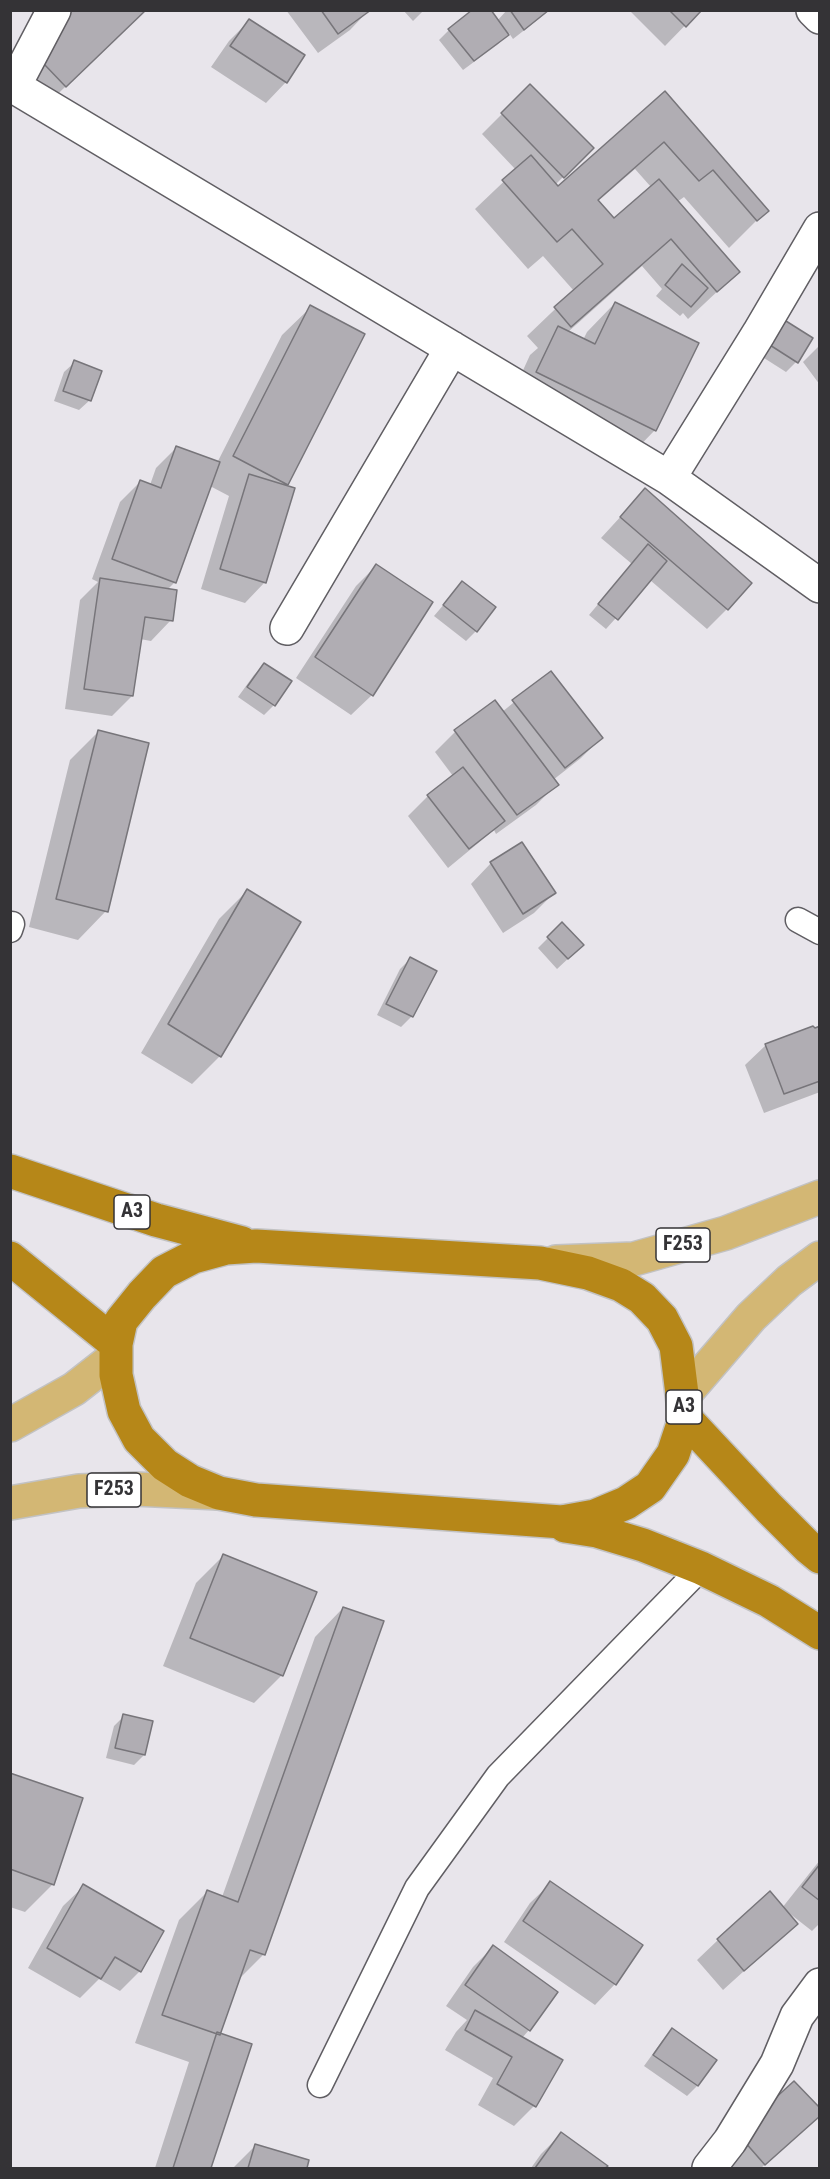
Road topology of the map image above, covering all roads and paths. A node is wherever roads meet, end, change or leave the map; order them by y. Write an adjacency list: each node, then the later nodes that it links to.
1 (54, 10): 4 (street)
2 (813, 10): 3 (street)
3 (819, 16)
4 (12, 85): 6 (street)
5 (819, 229): 7 (street)
6 (452, 348): 7 (street); 9 (street)
7 (669, 478): 8 (street)
8 (819, 586)
9 (288, 628)
10 (798, 920): 11 (lane)
11 (819, 932)
12 (10, 1171): 14 (highway, A3)
13 (819, 1197): 17 (main road, F253)
14 (256, 1246): 17 (highway, A3); 18 (highway, A3)
15 (10, 1258): 18 (highway)
16 (819, 1258): 19 (main road)
17 (540, 1263): 19 (highway, A3)
18 (116, 1351): 20 (main road); 21 (highway, A3)
19 (684, 1406): 23 (highway, A3); 24 (highway, A3)
20 (10, 1425)
21 (219, 1493): 22 (main road, F253); 23 (highway, A3)
22 (10, 1503)
23 (533, 1520): 25 (highway, A3)
24 (819, 1557)
25 (701, 1568): 26 (highway, A3); 28 (lane)
26 (819, 1633)
27 (819, 1985): 29 (street)
28 (320, 2085)
29 (709, 2169)

